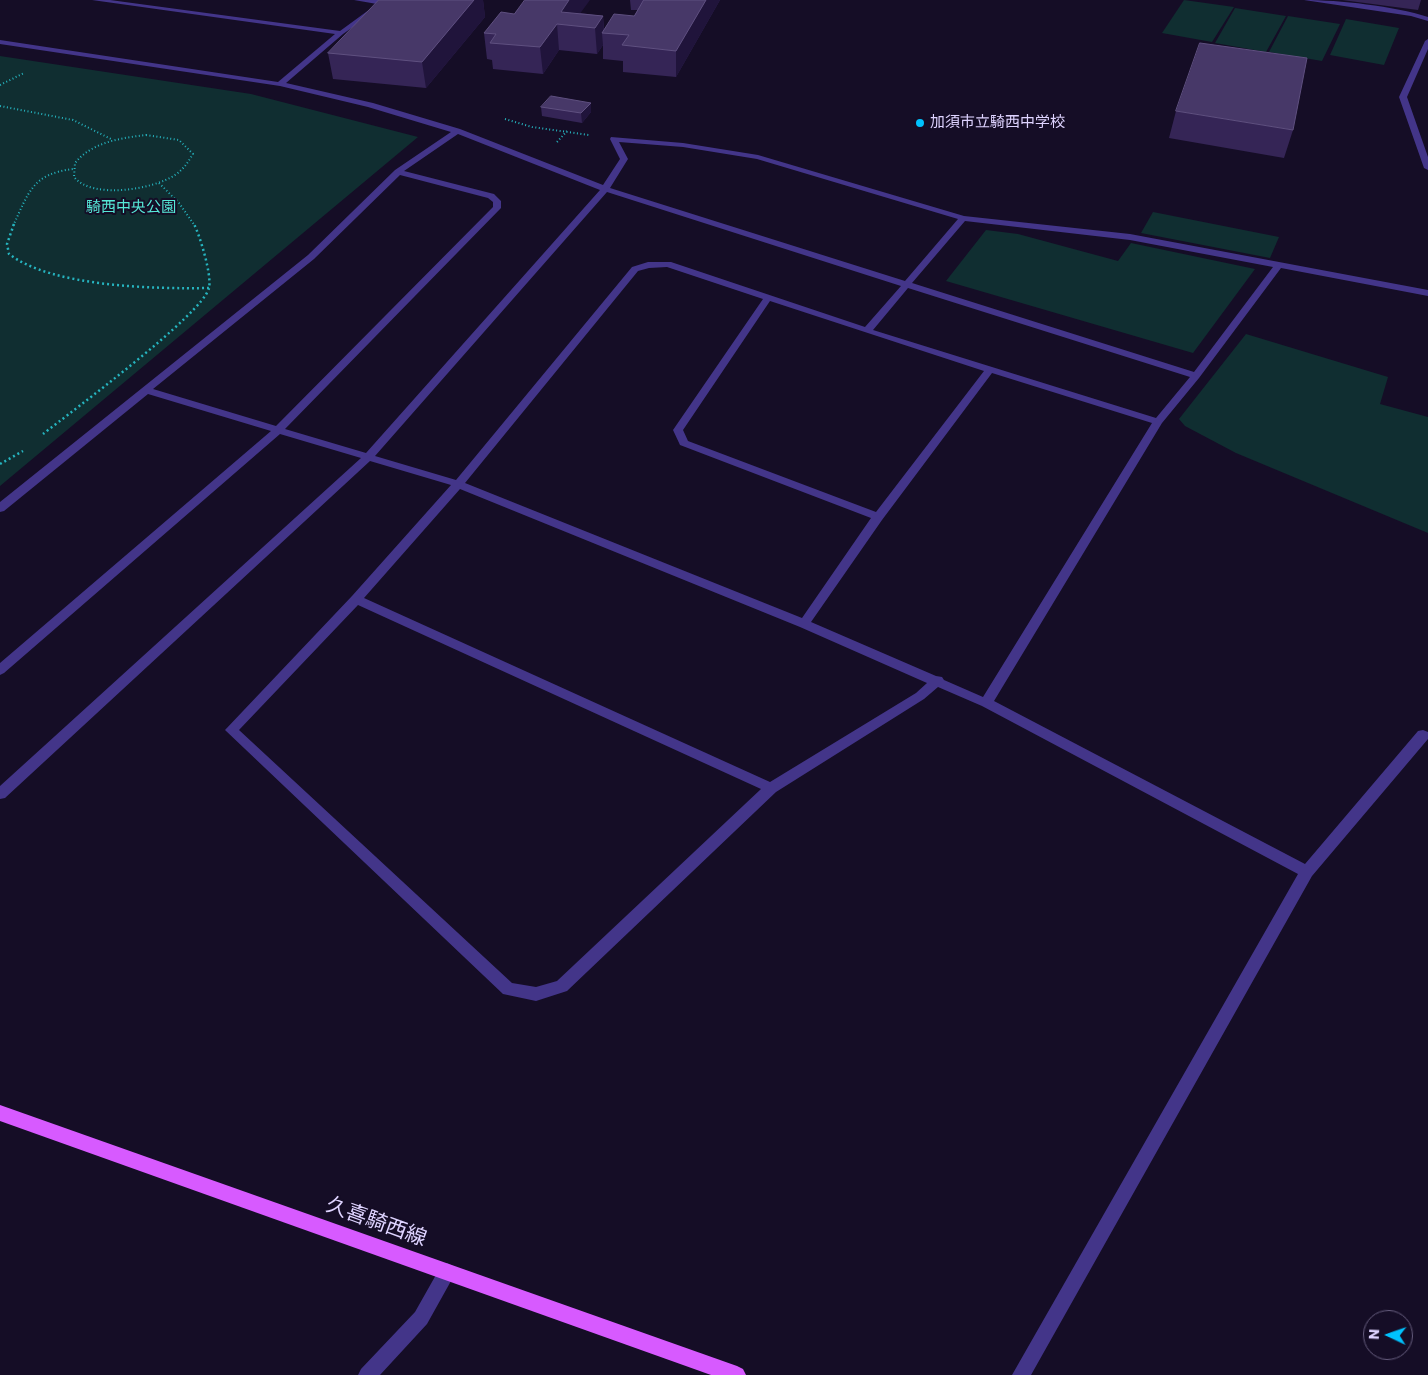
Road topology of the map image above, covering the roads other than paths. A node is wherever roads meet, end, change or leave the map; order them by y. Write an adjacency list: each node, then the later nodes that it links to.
1 (95, 0): 6 (street)
2 (357, 0): 4 (street)
3 (1307, 0): 5 (street)
4 (385, 1): 6 (street)
5 (1428, 19)
6 (342, 33): 11 (street)
7 (1428, 41): 9 (street)
8 (0, 42): 11 (street)
9 (1418, 64): 10 (street); 13 (street)
10 (1428, 66)
11 (280, 84): 12 (street)
12 (457, 131): 14 (street); 15 (street)
13 (1428, 168)
14 (398, 172): 24 (street); 26 (street)
15 (605, 189): 16 (street); 18 (street); 27 (street)
16 (963, 218): 17 (street); 18 (street)
17 (1278, 266): 19 (street); 23 (street)
18 (907, 286): 21 (street); 23 (street)
19 (1428, 293)
20 (768, 298): 21 (street); 28 (street); 30 (street)
21 (867, 331): 22 (street)
22 (990, 368): 25 (street); 30 (street)
23 (1196, 376): 25 (street)
24 (145, 390): 26 (street); 29 (street)
25 (1158, 422): 35 (street)
26 (277, 431): 27 (street); 33 (street)
27 (367, 458): 28 (street); 38 (street)
28 (458, 484): 31 (street); 32 (street)
29 (0, 508)
30 (878, 517): 32 (street)
31 (356, 599): 37 (street); 37 (street)
32 (804, 624): 34 (street)
33 (0, 670)
34 (938, 680): 35 (street); 37 (street)
35 (986, 703): 39 (street)
36 (1423, 736): 39 (street)
37 (771, 788)
38 (0, 794)
39 (1307, 872): 44 (street)
40 (0, 1113): 41 (main road, 久喜騎西線)
41 (447, 1272): 42 (street); 43 (main road, 久喜騎西線)
42 (367, 1375)
43 (737, 1375)
44 (1021, 1375)

